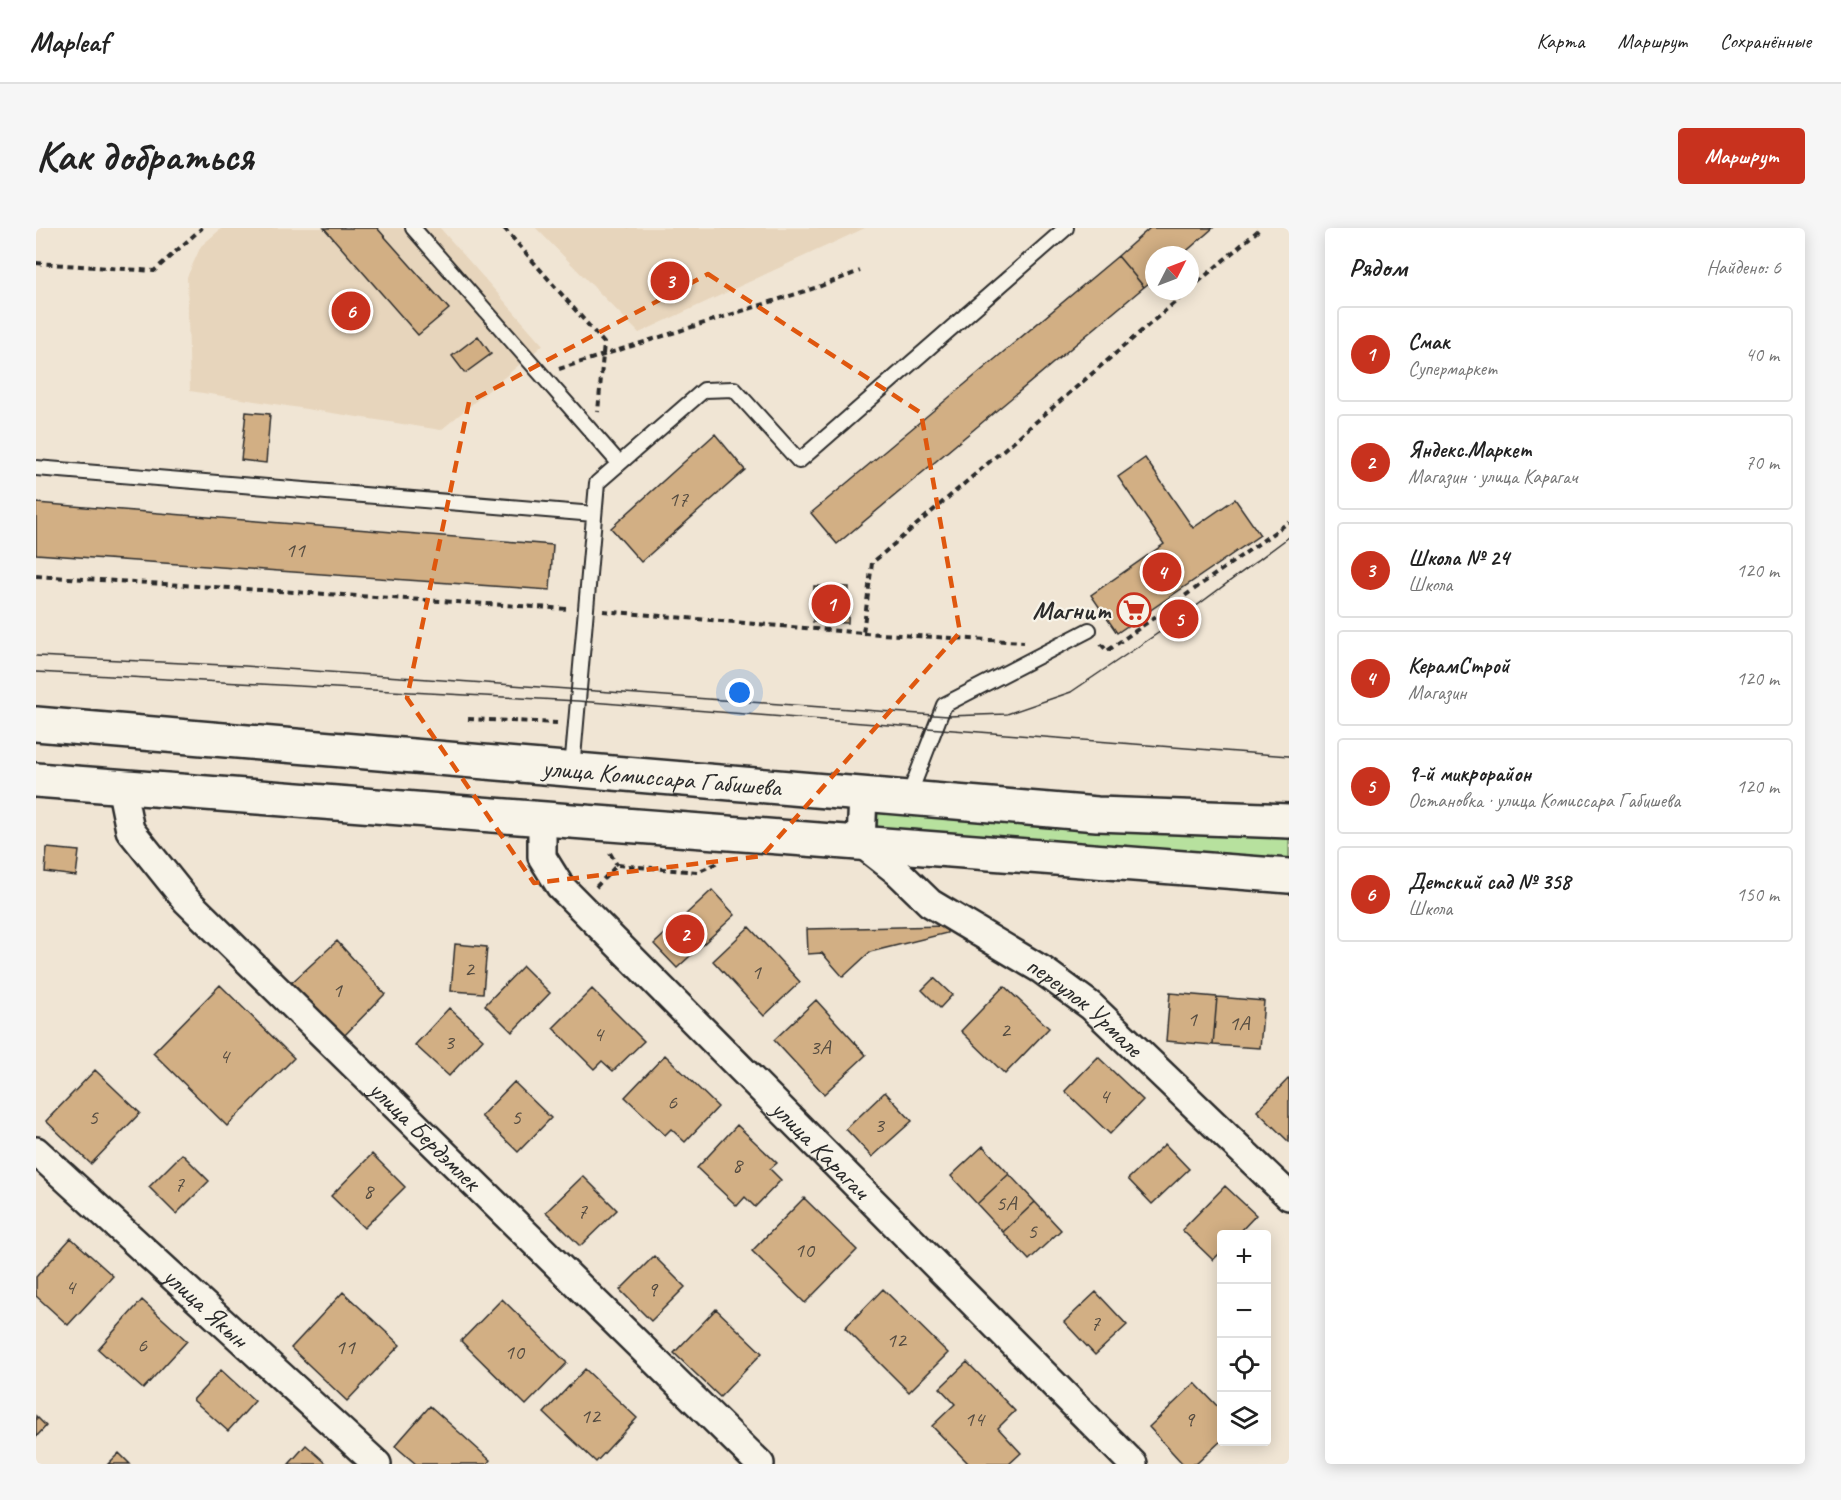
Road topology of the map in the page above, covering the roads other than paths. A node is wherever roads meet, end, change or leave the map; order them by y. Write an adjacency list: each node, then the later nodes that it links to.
1 (413, 228): 3 (lane)
2 (1066, 228): 3 (lane)
3 (619, 463): 5 (lane)
4 (36, 468): 5 (lane)
5 (594, 514): 8 (lane)
6 (1089, 630): 12 (lane)
7 (36, 724): 8 (street, улица Комиссара Габишева)
8 (572, 769): 11 (street, улица Комиссара Габишева)
9 (36, 780): 10 (street, улица Комиссара Габишева)
10 (121, 786): 13 (street, улица Комиссара Габишева); 20 (street, улица Бердэмлек)
11 (864, 794): 12 (street, улица Комиссара Габишева); 15 (street)
12 (908, 798): 14 (street, улица Комиссара Габишева)
13 (542, 818): 15 (street, улица Комиссара Габишева); 21 (street, улица Карагач)
14 (1289, 821)
15 (861, 843): 16 (street, улица Комиссара Габишева); 18 (street, переулок Урмале)
16 (1289, 876)
17 (36, 1150): 19 (street, улица Якын)
18 (1289, 1196)
19 (377, 1464)
20 (760, 1464)
21 (1133, 1464)

